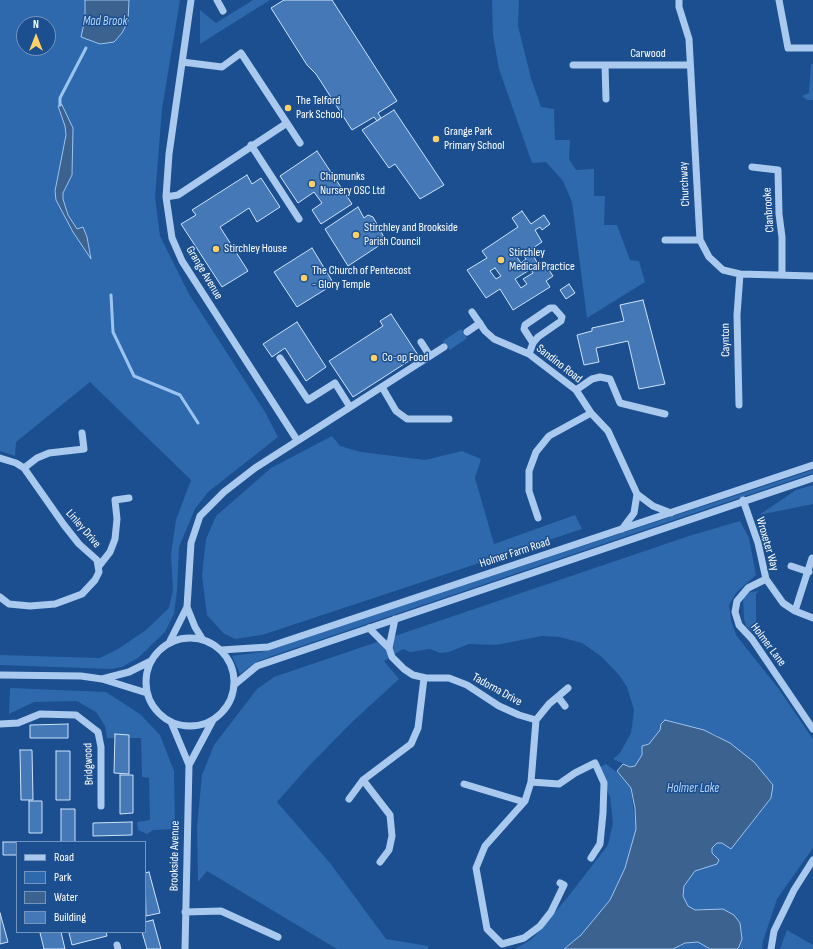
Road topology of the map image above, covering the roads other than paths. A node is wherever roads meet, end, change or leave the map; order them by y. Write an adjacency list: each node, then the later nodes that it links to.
1 (191, 0): 7 (street, Grange Avenue)
2 (217, 0): 5 (street)
3 (679, 0): 10 (street, Churchway)
4 (779, 0): 6 (street)
5 (223, 12)
6 (813, 48)
7 (182, 62): 12 (street); 16 (street, Grange Avenue)
8 (573, 65): 9 (street, Carwood)
9 (605, 65): 10 (street, Carwood); 11 (street)
10 (690, 65): 21 (street, Churchway)
11 (606, 98)
12 (287, 123): 13 (street); 14 (street)
13 (300, 143)
14 (252, 145): 16 (street); 17 (street)
15 (752, 167): 23 (street, Clanbrooke)
16 (166, 197): 42 (street, Grange Avenue)
17 (290, 206): 18 (street); 19 (street)
18 (284, 210)
19 (299, 219)
20 (665, 240): 21 (street)
21 (700, 240): 22 (street, Churchway)
22 (740, 274): 23 (street, Churchway); 36 (street, Caynton)
23 (782, 275): 24 (street, Churchway)
24 (813, 276)
25 (472, 312): 26 (street, Sandino Road)
26 (480, 324): 27 (street); 31 (street, Sandino Road)
27 (467, 332)
28 (421, 342): 32 (street)
29 (533, 343): 29 (street); 31 (street)
30 (444, 347): 32 (street)
31 (529, 354): 35 (street, Sandino Road)
32 (430, 356): 34 (street)
33 (280, 358): 37 (street)
34 (382, 387): 37 (street); 40 (street)
35 (576, 390): 38 (street, Sandino Road); 39 (street)
36 (739, 405)
37 (350, 407): 42 (street)
38 (591, 413): 47 (street, Sandino Road); 51 (street)
39 (665, 414)
40 (449, 419)
41 (82, 433): 45 (street)
42 (297, 440): 59 (street)
43 (0, 458): 45 (street)
44 (813, 465): 50 (street, Holmer Farm Road)
45 (24, 468): 54 (street, Linley Drive)
46 (813, 478): 49 (street, Holmer Farm Road)
47 (637, 494): 50 (street, Sandino Road); 52 (street)
48 (129, 498): 54 (street)
49 (743, 500): 57 (street, Wroxeter Way); 62 (street, Holmer Farm Road)
50 (671, 513): 52 (street, Holmer Farm Road)
51 (538, 518)
52 (621, 530): 67 (street, Holmer Farm Road)
53 (812, 558): 56 (street)
54 (99, 566): 58 (street, Linley Drive)
55 (791, 566): 56 (street)
56 (809, 572): 60 (street)
57 (766, 579): 60 (street, Wroxeter Way); 81 (street, Holmer Lane)
58 (0, 597)
59 (187, 607): 64 (street); 65 (street)
60 (795, 611): 61 (street, Wroxeter Way)
61 (813, 618)
62 (395, 619): 63 (street, Holmer Farm Road); 66 (street)
63 (369, 628): 66 (street, Tadorna Drive); 72 (street, Holmer Farm Road)
64 (203, 640): 65 (street); 67 (street)
65 (169, 643): 68 (street)
66 (389, 648): 70 (street, Tadorna Drive)
67 (221, 650): 72 (street)
68 (151, 661): 71 (street); 74 (street)
69 (0, 675): 71 (street)
70 (424, 678): 78 (street, Tadorna Drive); 83 (street)
71 (102, 679): 74 (street)
72 (234, 685): 77 (street)
73 (568, 688): 75 (street)
74 (147, 693): 79 (street)
75 (558, 696): 76 (street); 78 (street)
76 (565, 706)
77 (213, 720): 79 (street); 82 (street, Brookside Avenue)
78 (536, 720): 84 (street)
79 (171, 722): 82 (street, Brookside Avenue)
80 (0, 724): 88 (street, Bridgwood)
81 (813, 730)
82 (190, 764): 93 (street, Brookside Avenue)
83 (363, 780): 86 (street); 91 (street)
84 (531, 782): 87 (street); 89 (street)
85 (464, 784): 87 (street)
86 (348, 799)
87 (524, 802): 92 (street)
88 (101, 806)
89 (591, 858)
90 (813, 860): 96 (street)
91 (380, 862)
92 (560, 883)
93 (185, 912): 94 (street); 95 (street, Brookside Avenue)
94 (278, 937)
95 (185, 949)
96 (771, 949)

